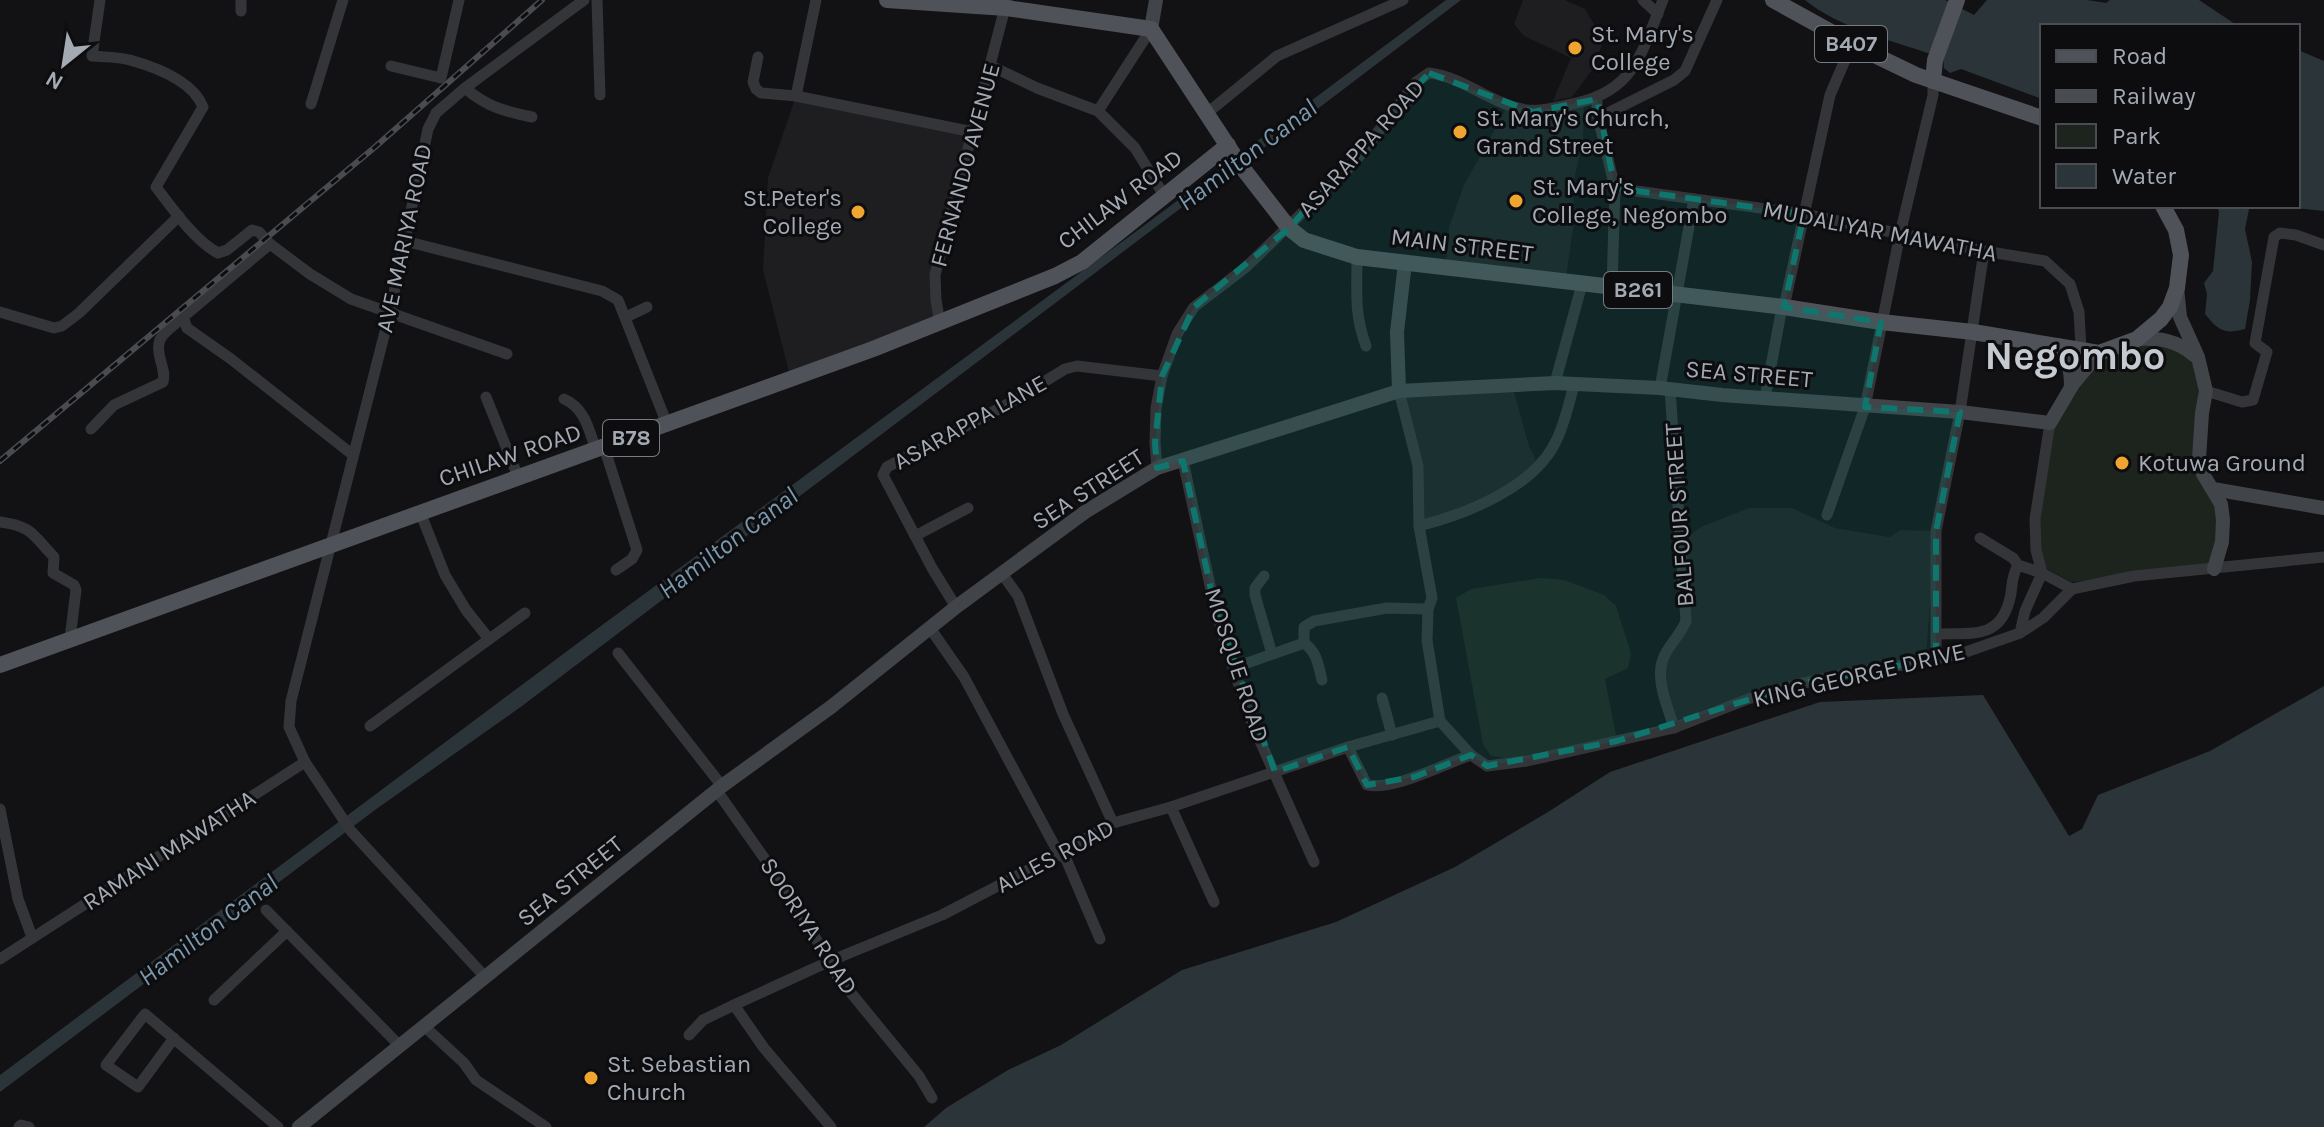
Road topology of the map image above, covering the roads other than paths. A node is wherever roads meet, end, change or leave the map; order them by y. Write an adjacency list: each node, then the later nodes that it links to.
1 (100, 0): 40 (street)
2 (343, 0): 27 (street)
3 (459, 0): 20 (street)
4 (584, 0): 23 (street, AVE MARIYA ROAD)
5 (597, 0): 24 (street)
6 (816, 0): 25 (street)
7 (887, 0): 15 (main road)
8 (1156, 0): 17 (street)
9 (1403, 0): 29 (street)
10 (1643, 0): 16 (street)
11 (1663, 0): 16 (street, ASARAPPA ROAD)
12 (1717, 0): 32 (street)
13 (1773, 0): 18 (main road, B407)
14 (1956, 1): 22 (main road)
15 (1006, 4): 17 (main road); 21 (street, FERNANDO AVENUE)
16 (1658, 14): 26 (street, ASARAPPA ROAD)
17 (1151, 29): 28 (street); 29 (main road, MAIN STREET / B261)
18 (1852, 44): 22 (main road, B407); 39 (street)
19 (758, 57): 25 (street)
20 (391, 66)
21 (991, 66): 28 (street); 33 (street, FERNANDO AVENUE)
22 (1933, 81): 31 (main road, B407); 42 (street)
23 (465, 88): 30 (street); 43 (street, AVE MARIYA ROAD)
24 (600, 95)
25 (796, 96): 33 (street)
26 (1597, 99): 32 (street); 41 (street, ASARAPPA ROAD)
27 (311, 104)
28 (1098, 111): 36 (street)
29 (1206, 114): 34 (main road, MAIN STREET / B261)
30 (532, 117)
31 (2040, 117)
32 (1598, 118): 35 (street)
33 (973, 132): 60 (street, FERNANDO AVENUE)
34 (1228, 145): 36 (main road, CHILAW ROAD / B78); 41 (main road, MAIN STREET / B261)
35 (1615, 188): 37 (street, MUDALIYAR MAWATHA); 50 (street)
36 (1165, 197): 60 (main road, CHILAW ROAD / B78)
37 (1694, 199): 39 (street, MUDALIYAR MAWATHA); 52 (street, BALFOUR STREET)
38 (2164, 208): 51 (main road)
39 (1804, 214): 42 (street, MUDALIYAR MAWATHA); 54 (street)
40 (179, 216): 44 (street); 55 (street)
41 (1289, 228): 47 (main road, MAIN STREET / B261); 69 (street, ASARAPPA ROAD)
42 (1900, 234): 46 (street, MUDALIYAR MAWATHA); 59 (street)
43 (405, 241): 56 (street, AVE MARIYA ROAD); 58 (street)
44 (270, 244): 56 (street); 57 (street)
45 (2324, 245): 75 (street)
46 (1984, 251): 61 (street); 65 (street, MUDALIYAR MAWATHA)
47 (1357, 257): 48 (main road, MAIN STREET / B261); 64 (street)
48 (1405, 263): 49 (main road, MAIN STREET / B261); 74 (street)
49 (1582, 284): 50 (main road, MAIN STREET / B261); 70 (street)
50 (1612, 287): 52 (main road, MAIN STREET / B261)
51 (2177, 288): 62 (main road); 68 (street)
52 (1676, 295): 54 (main road, MAIN STREET / B261); 73 (street, BALFOUR STREET)
53 (647, 307): 58 (street)
54 (1783, 307): 59 (main road, MAIN STREET / B261); 77 (street)
55 (0, 312)
56 (390, 312): 67 (street); 85 (street, AVE MARIYA ROAD)
57 (183, 317): 83 (street); 85 (street)
58 (626, 317): 82 (street)
59 (1881, 322): 61 (main road, MAIN STREET / B261); 79 (street)
60 (940, 324): 82 (main road, CHILAW ROAD / B78)
61 (1973, 332): 63 (main road, MAIN STREET / B261); 80 (street)
62 (2137, 339): 66 (main road); 68 (street)
63 (2058, 345): 65 (main road, MAIN STREET / B261); 72 (street)
64 (1366, 346)
65 (2081, 349): 66 (main road, MAIN STREET / B261)
66 (2099, 353): 72 (street)
67 (507, 354)
68 (2198, 357): 75 (street)
69 (1162, 376): 87 (street, ASARAPPA ROAD); 96 (street, ASARAPPA LANE)
70 (1555, 383): 71 (street, SEA STREET); 74 (street, SEA STREET)
71 (1574, 385): 73 (street, SEA STREET); 95 (street)
72 (2071, 387): 81 (street)
73 (1665, 388): 77 (street, SEA STREET); 125 (street, BALFOUR STREET)
74 (1399, 391): 86 (street, SEA STREET); 95 (street)
75 (2206, 391): 89 (street)
76 (486, 397): 88 (street)
77 (1765, 398): 79 (street, SEA STREET)
78 (564, 399): 84 (street)
79 (1865, 407): 80 (street, SEA STREET); 93 (street)
80 (1960, 412): 81 (street, SEA STREET); 112 (street)
81 (2050, 423): 103 (street)
82 (667, 424): 84 (main road, CHILAW ROAD / B78)
83 (91, 429)
84 (600, 449): 88 (main road, CHILAW ROAD / B78); 102 (street)
85 (353, 455): 98 (street, AVE MARIYA ROAD)
86 (1183, 461): 87 (street, SEA STREET); 120 (street, MOSQUE ROAD)
87 (1157, 468): 104 (street, SEA STREET)
88 (519, 479): 92 (main road, CHILAW ROAD / B78)
89 (2213, 489): 91 (street); 101 (street)
90 (968, 508): 96 (street)
91 (2324, 508)
92 (420, 512): 98 (main road, CHILAW ROAD / B78); 114 (street)
93 (1827, 515)
94 (0, 522): 113 (street)
95 (1419, 526): 108 (street)
96 (915, 536): 107 (street, ASARAPPA LANE)
97 (1980, 538): 100 (street)
98 (329, 545): 113 (main road, CHILAW ROAD / B78); 129 (street, AVE MARIYA ROAD)
99 (2324, 557): 101 (street)
100 (2018, 565): 103 (street); 112 (street)
101 (2214, 569): 106 (street)
102 (616, 570)
103 (2042, 573): 106 (street); 111 (street)
104 (1003, 575): 107 (street, SEA STREET); 134 (street)
105 (1264, 576): 117 (street)
106 (2072, 589): 111 (street, KING GEORGE DRIVE)
107 (956, 607): 110 (street, SEA STREET)
108 (1428, 609): 115 (street); 123 (street)
109 (525, 613): 114 (street)
110 (930, 628): 131 (street, SEA STREET); 135 (street)
111 (2020, 633): 118 (street, KING GEORGE DRIVE)
112 (1936, 634): 118 (street)
113 (70, 639): 119 (main road, CHILAW ROAD / B78)
114 (489, 639): 124 (street)
115 (1304, 643): 117 (street); 121 (street)
116 (618, 653): 131 (street, SOORIYA ROAD)
117 (1272, 654): 120 (street)
118 (1936, 659): 125 (street, KING GEORGE DRIVE)
119 (0, 665)
120 (1233, 668): 130 (street, MOSQUE ROAD)
121 (1322, 680)
122 (1382, 698): 126 (street)
123 (1440, 721): 126 (street, ALLES ROAD); 128 (street)
124 (370, 726)
125 (1674, 728): 128 (street, KING GEORGE DRIVE)
126 (1392, 735): 127 (street, ALLES ROAD)
127 (1348, 747): 128 (street); 130 (street, ALLES ROAD)
128 (1471, 755)
129 (305, 762): 140 (street, RAMANI MAWATHA); 144 (street, AVE MARIYA ROAD)
130 (1275, 772): 132 (street, ALLES ROAD); 136 (street, MOSQUE ROAD)
131 (720, 788): 143 (street, SOORIYA ROAD); 144 (street, SEA STREET)
132 (1171, 807): 134 (street, ALLES ROAD); 137 (street)
133 (0, 809): 140 (street)
134 (1113, 823): 135 (street, ALLES ROAD)
135 (1059, 854): 141 (street); 143 (street, ALLES ROAD)
136 (1314, 862)
137 (1214, 902)
138 (266, 910): 139 (street)
139 (287, 931): 145 (street); 150 (street)
140 (32, 937): 142 (street, RAMANI MAWATHA)
141 (1100, 939)
142 (0, 959)
143 (830, 961): 146 (street, ALLES ROAD); 151 (street, SOORIYA ROAD)
144 (486, 978): 147 (street, SEA STREET)
145 (214, 1000)
146 (734, 1005): 148 (street, ALLES ROAD); 157 (street)
147 (425, 1027): 150 (street, SEA STREET); 156 (street)
148 (689, 1035)
149 (174, 1038): 149 (street); 154 (street)
150 (400, 1046): 155 (street, SEA STREET)
151 (932, 1098)
152 (19, 1127): 153 (street)
153 (29, 1127)
154 (278, 1127)
155 (299, 1127)
156 (546, 1127)
157 (831, 1127)

